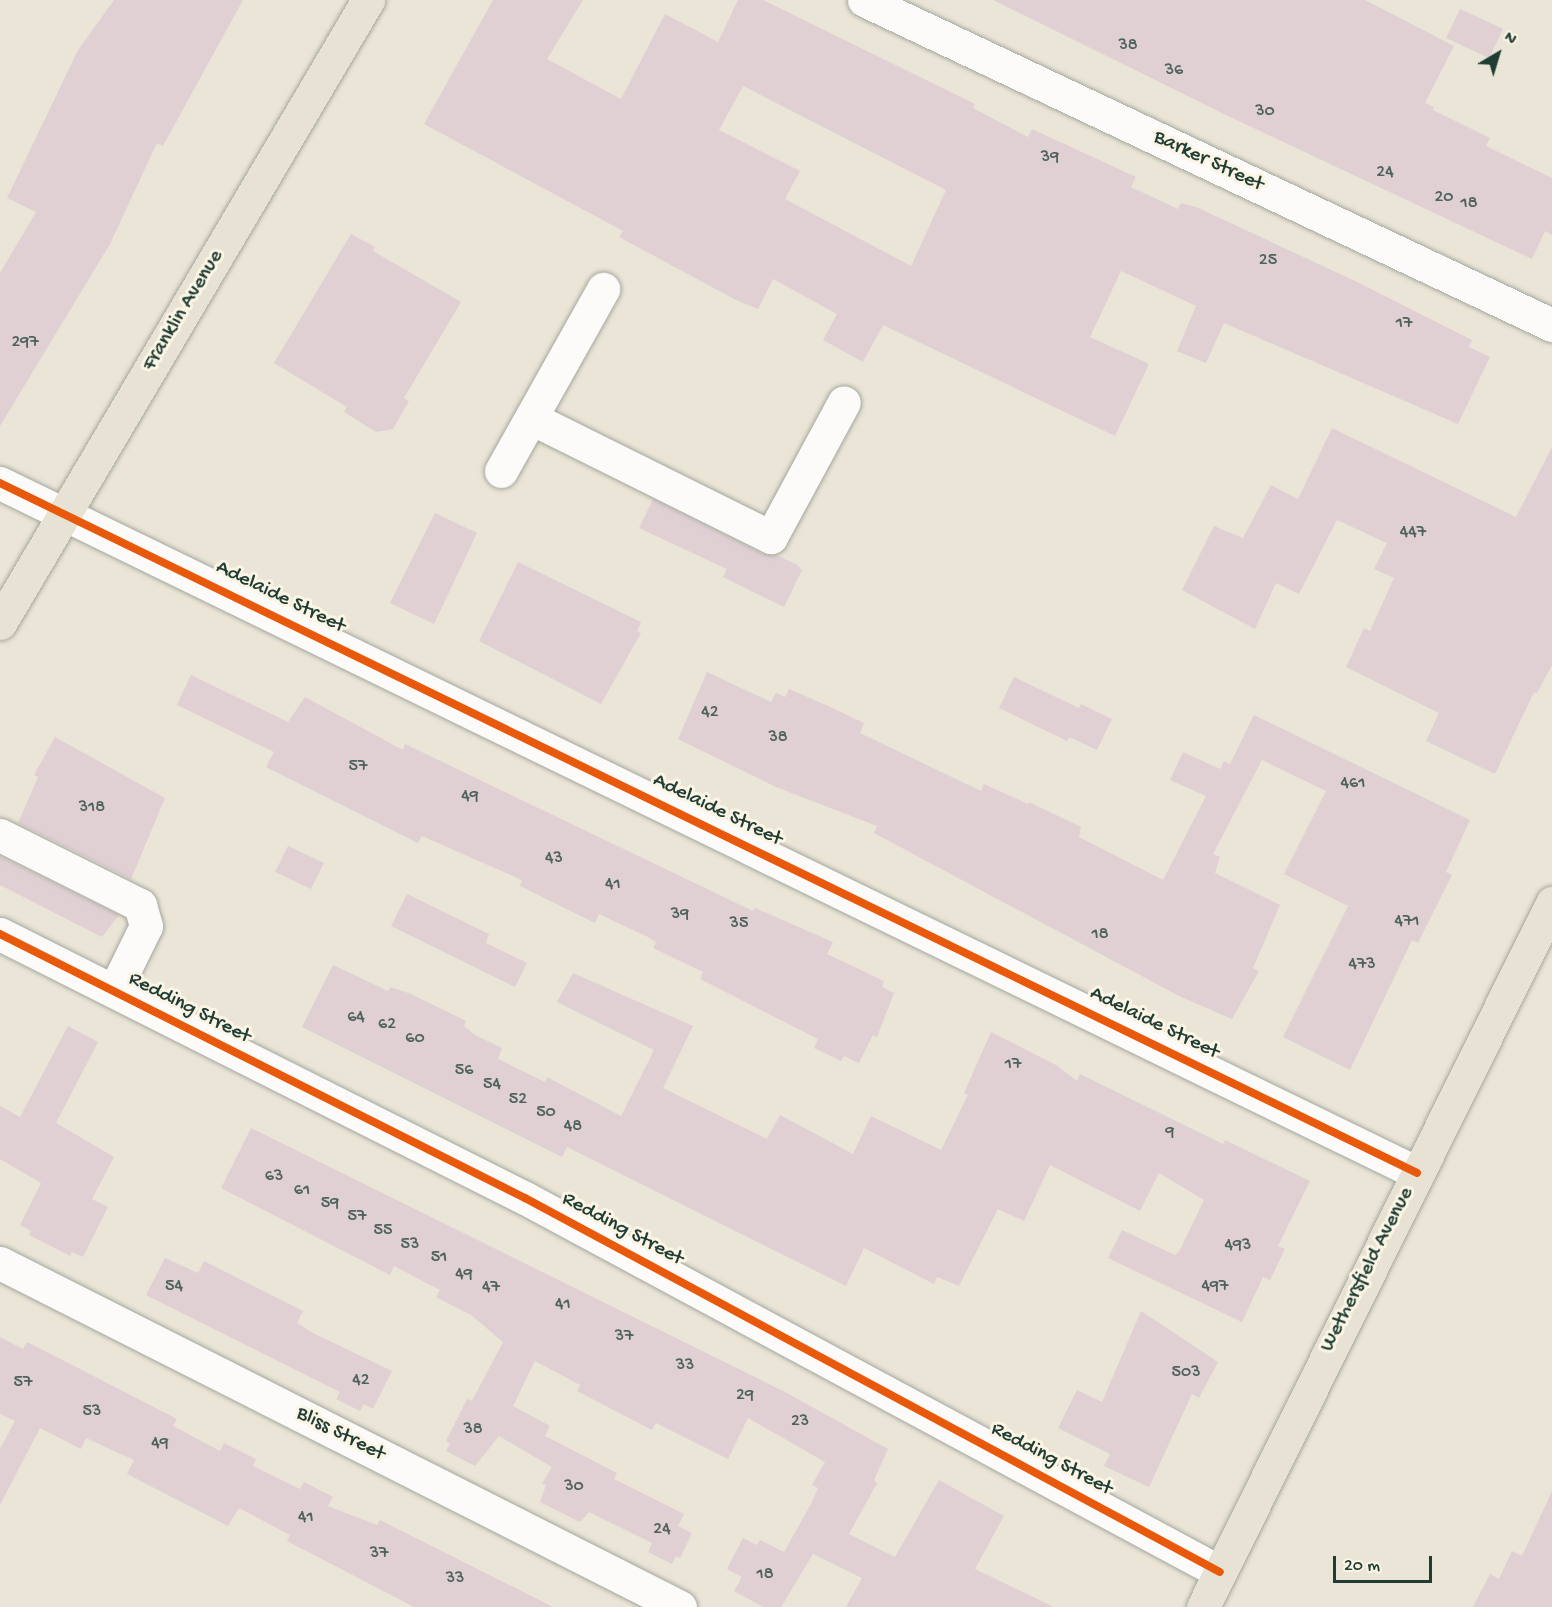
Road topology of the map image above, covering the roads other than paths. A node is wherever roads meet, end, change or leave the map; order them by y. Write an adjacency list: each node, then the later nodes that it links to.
1 (368, 0): 9 (main road, Franklin Avenue)
2 (864, 0): 4 (street, Barker Street)
3 (603, 289): 6 (street)
4 (1552, 325)
5 (844, 402): 6 (street)
6 (531, 418): 7 (street)
7 (501, 471)
8 (0, 483): 9 (street, Adelaide Street)
9 (64, 514): 10 (main road, Franklin Avenue); 15 (street, Adelaide Street)
10 (0, 623)
11 (0, 835): 14 (street)
12 (1552, 903): 15 (main road, Wethersfield Avenue)
13 (0, 934): 14 (street, Redding Street)
14 (114, 991): 17 (street, Redding Street)
15 (1417, 1173): 17 (main road, Wethersfield Avenue)
16 (0, 1263): 18 (street, Bliss Street)
17 (1220, 1572): 19 (main road, Wethersfield Avenue)
18 (680, 1607)
19 (1203, 1607)

